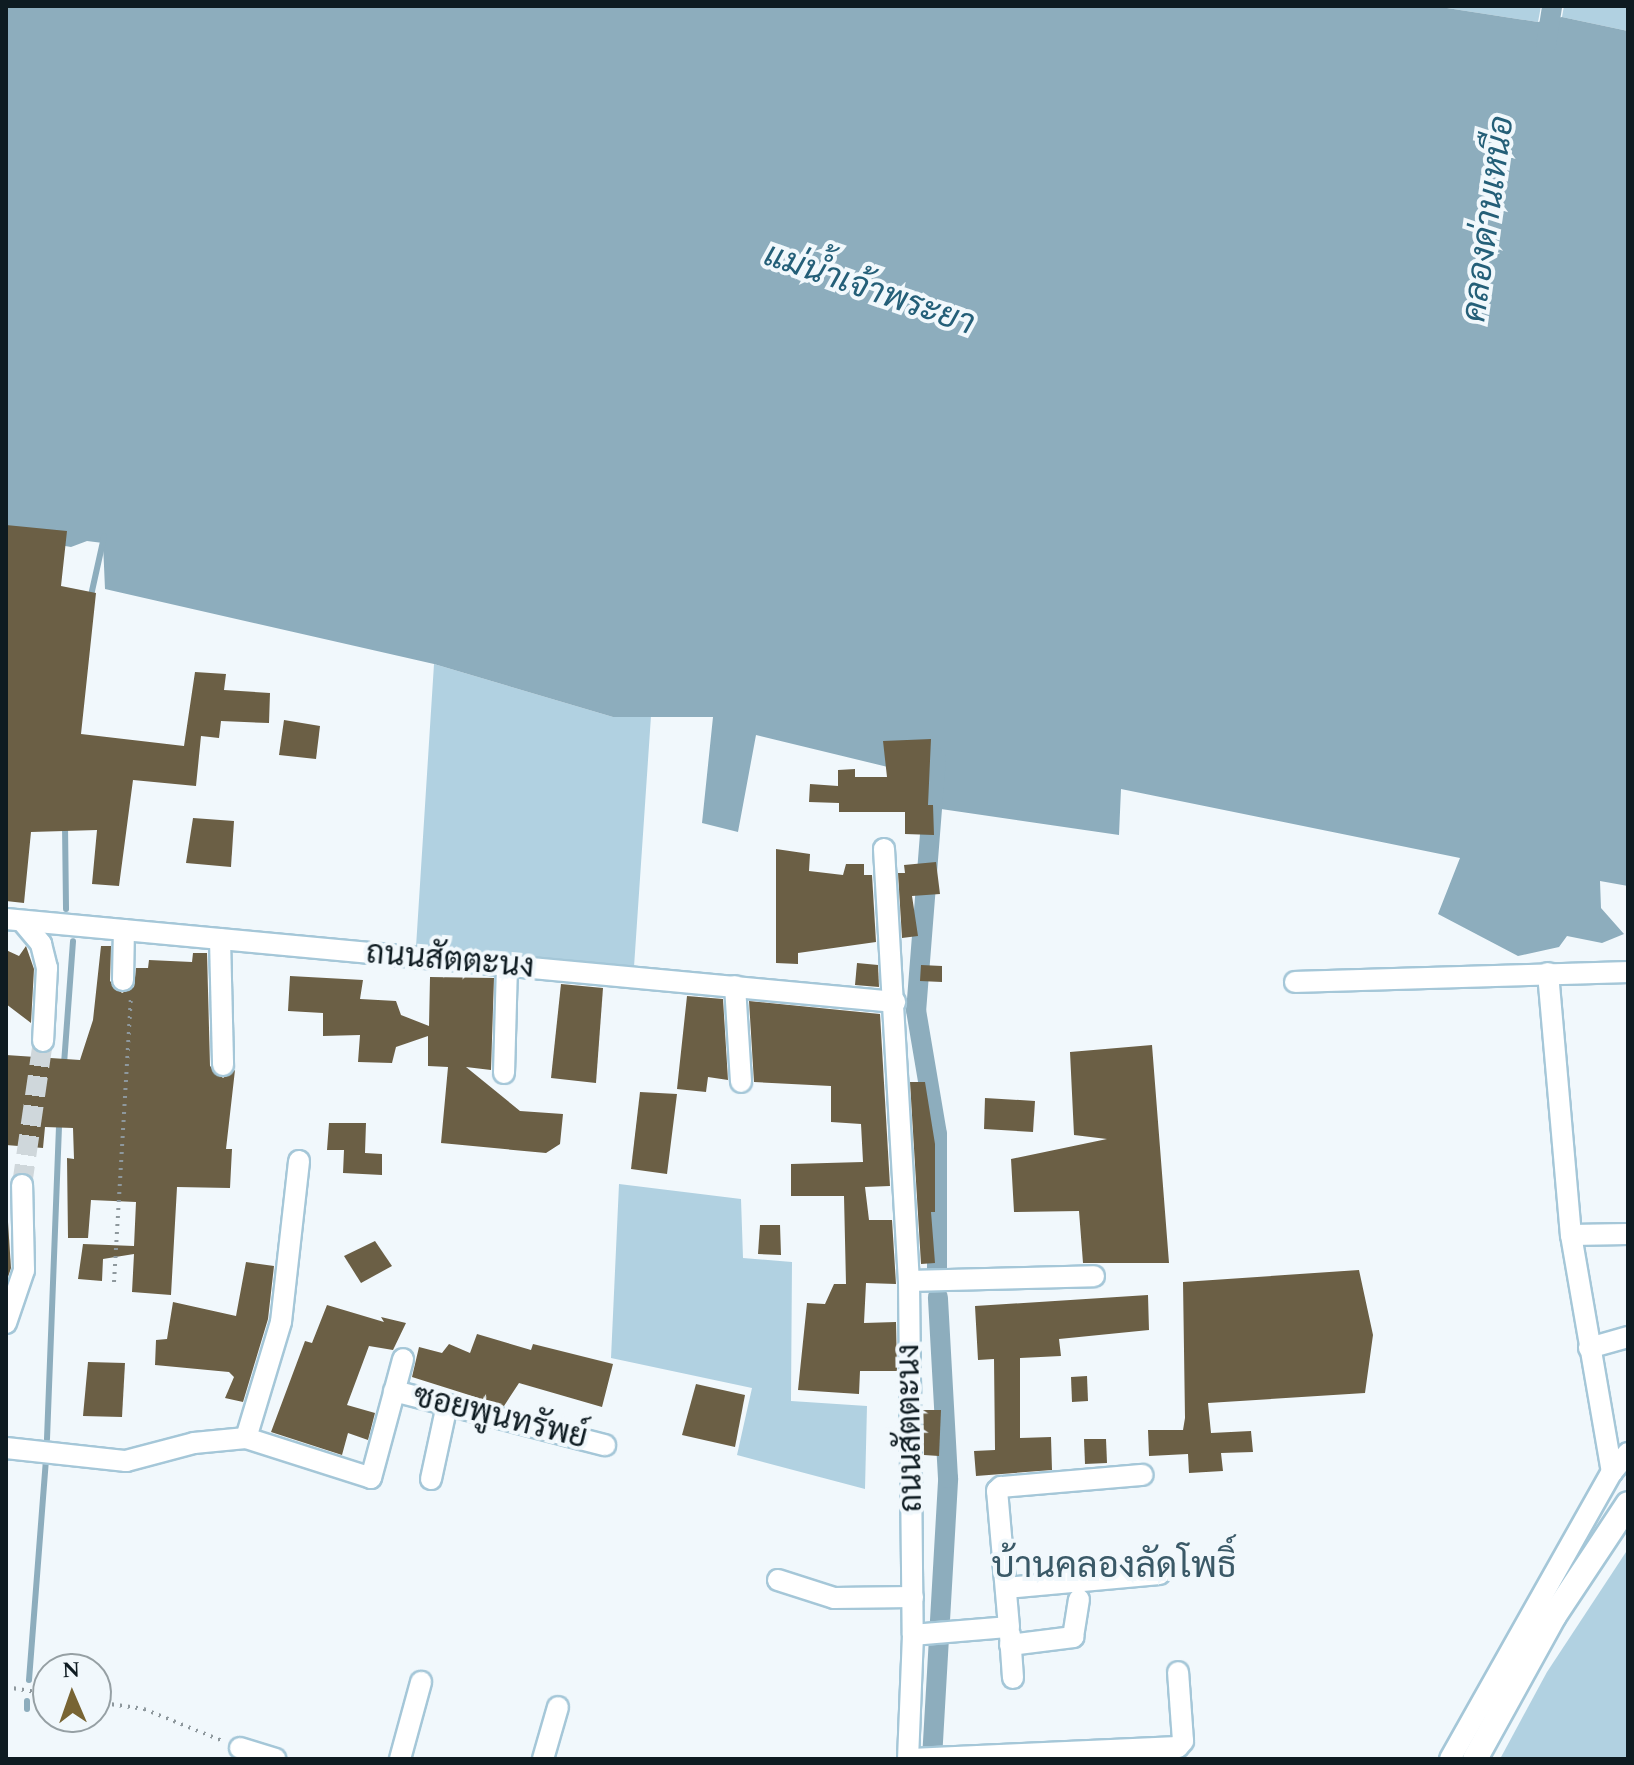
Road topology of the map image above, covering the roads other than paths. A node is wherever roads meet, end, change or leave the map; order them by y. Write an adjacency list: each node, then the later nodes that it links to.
1 (884, 849): 11 (street, ถนนสัตตะนง)
2 (14, 920): 3 (street, ถนนสัตตะนง); 12 (street)
3 (124, 930): 4 (street, ถนนสัตตะนง); 10 (street)
4 (220, 939): 5 (street, ถนนสัตตะนง); 13 (street)
5 (507, 966): 9 (street, ถนนสัตตะนง); 14 (street)
6 (1628, 972): 7 (street)
7 (1548, 973): 8 (street); 19 (street)
8 (1295, 982)
9 (735, 986): 11 (street, ถนนสัตตะนง); 15 (street)
10 (127, 988)
11 (895, 1002): 21 (street, ถนนสัตตะนง)
12 (43, 1041)
13 (223, 1065)
14 (504, 1073)
15 (741, 1082)
16 (299, 1161): 28 (street)
17 (22, 1185): 22 (street)
18 (1628, 1234): 19 (street)
19 (1571, 1235): 24 (street)
20 (1094, 1276): 21 (street)
21 (909, 1281): 39 (street, ถนนสัตตะนง)
22 (6, 1323)
23 (1628, 1337): 24 (street)
24 (1589, 1348): 32 (street)
25 (403, 1359): 26 (street, ซอยพูนทรัพย์)
26 (394, 1391): 27 (street, ซอยพูนทรัพย์); 28 (street, ซอยพูนทรัพย์)
27 (447, 1405): 29 (street, ซอยพูนทรัพย์); 34 (street)
28 (246, 1438): 30 (street, ซอยพูนทรัพย์)
29 (605, 1445)
30 (6, 1448)
31 (1628, 1453): 32 (street)
32 (1612, 1472): 52 (street)
33 (1142, 1475): 38 (street)
34 (431, 1479)
35 (1628, 1504): 53 (main road)
36 (1159, 1574): 38 (street)
37 (778, 1580): 39 (street)
38 (1006, 1588): 42 (street)
39 (913, 1597): 41 (street, ถนนสัตตะนง)
40 (1079, 1599): 42 (street)
41 (920, 1634): 42 (street); 48 (street, ถนนสัตตะนง)
42 (1010, 1636): 44 (street)
43 (1178, 1672): 48 (street)
44 (1013, 1678)
45 (421, 1682): 50 (street)
46 (558, 1707): 51 (street)
47 (240, 1748): 49 (street)
48 (913, 1758)
49 (275, 1759)
50 (400, 1759)
51 (543, 1759)
52 (1450, 1759)
53 (1475, 1759)

